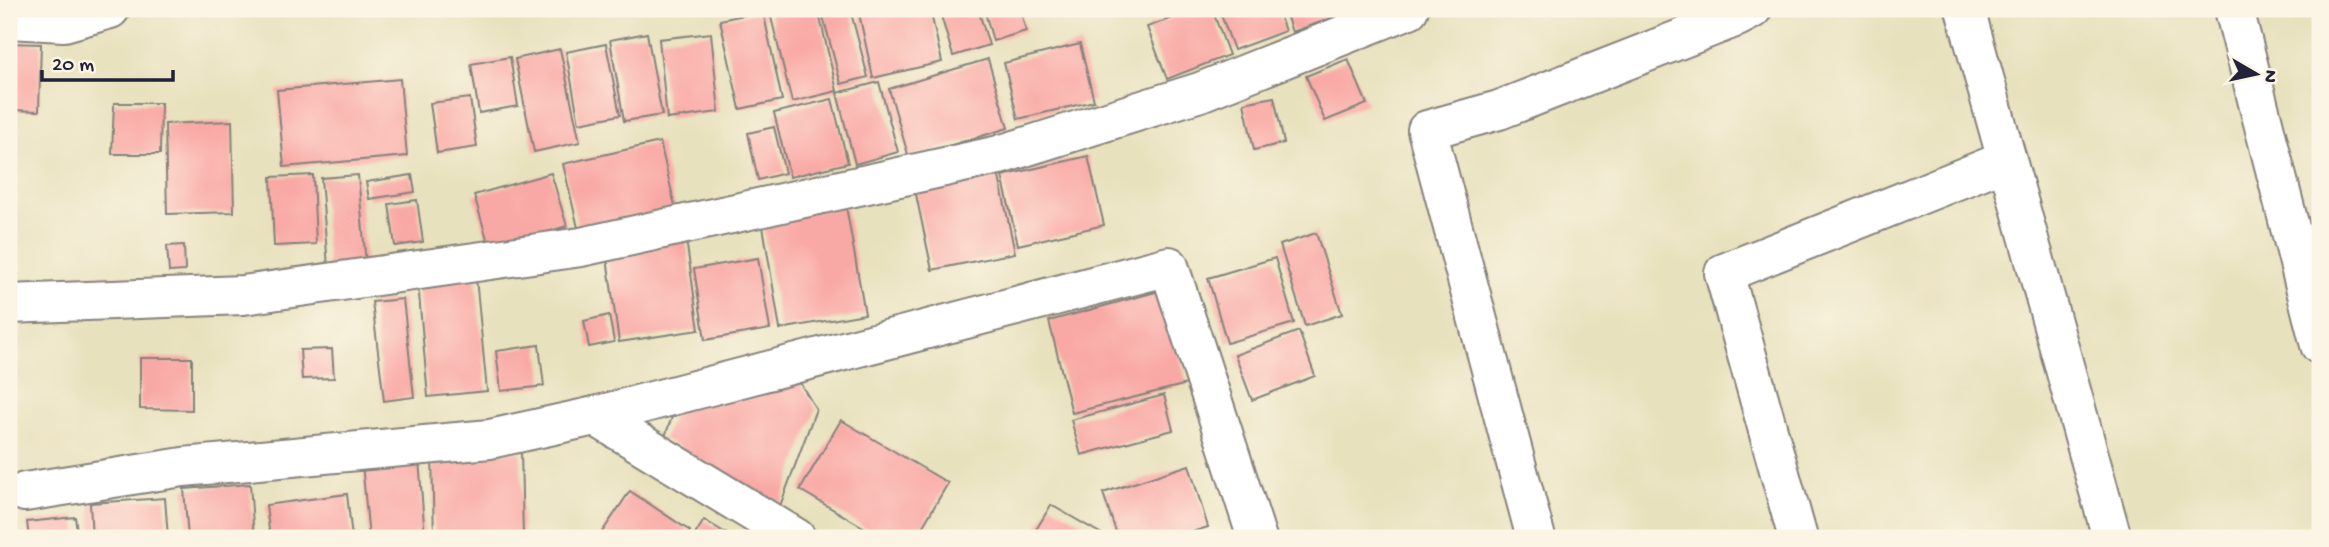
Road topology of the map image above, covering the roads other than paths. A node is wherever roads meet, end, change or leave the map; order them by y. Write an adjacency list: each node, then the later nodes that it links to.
1 (110, 9): 6 (street)
2 (1409, 9): 9 (street)
3 (1752, 9): 15 (street)
4 (1965, 9): 8 (street)
5 (2234, 9): 10 (street)
6 (65, 15): 7 (street)
7 (9, 19)
8 (2007, 160): 16 (street); 17 (street)
9 (9, 304)
10 (2320, 345)
11 (595, 416): 12 (street); 13 (street); 14 (street)
12 (25, 492)
13 (796, 538)
14 (1257, 538)
15 (1536, 538)
16 (1798, 538)
17 (2112, 538)

